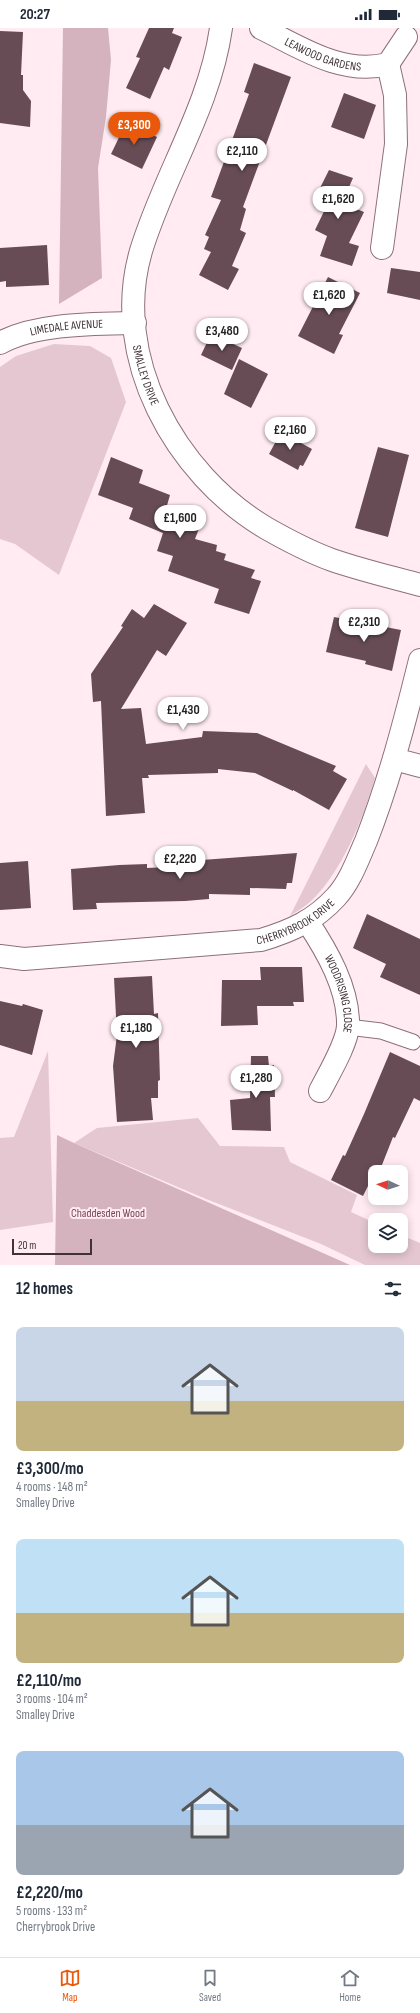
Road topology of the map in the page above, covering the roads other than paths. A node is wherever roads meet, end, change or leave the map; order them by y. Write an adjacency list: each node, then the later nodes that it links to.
1 (221, 28): 6 (street, SMALLEY DRIVE)
2 (261, 28): 4 (street, LEAWOOD GARDENS)
3 (406, 37): 4 (street)
4 (388, 64): 5 (street)
5 (382, 248)
6 (135, 323): 7 (street, LIMEDALE AVENUE); 8 (street, SMALLEY DRIVE)
7 (0, 343)
8 (420, 585)
9 (420, 660): 10 (street, CHERRYBROOK DRIVE)
10 (394, 759): 11 (street); 12 (street, CHERRYBROOK DRIVE)
11 (420, 766)
12 (307, 921): 13 (street, CHERRYBROOK DRIVE); 14 (street, WOODRISING CLOSE)
13 (0, 956)
14 (348, 1027): 15 (lane); 16 (street, WOODRISING CLOSE)
15 (413, 1042)
16 (320, 1091)

